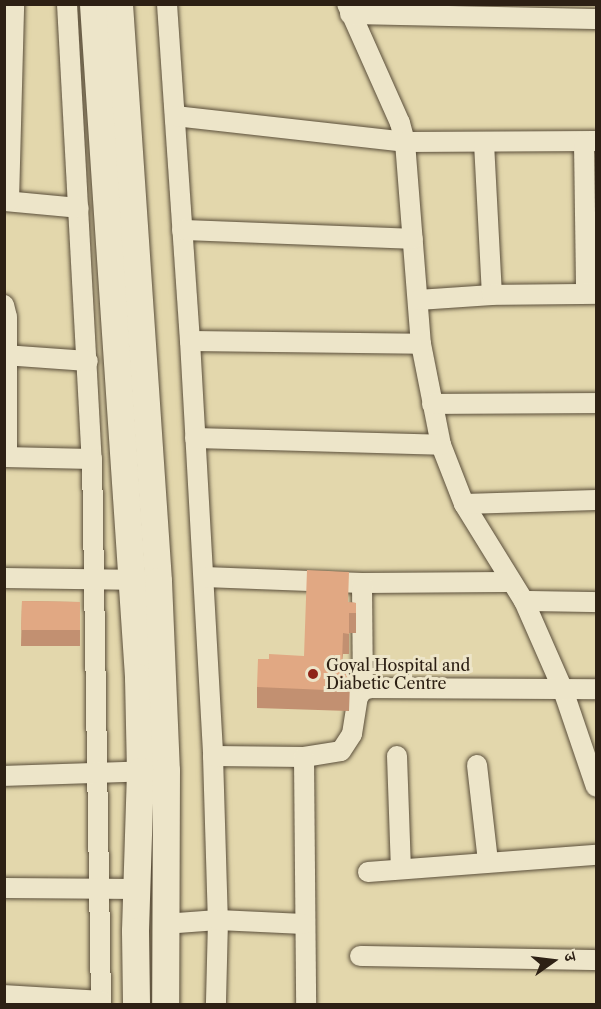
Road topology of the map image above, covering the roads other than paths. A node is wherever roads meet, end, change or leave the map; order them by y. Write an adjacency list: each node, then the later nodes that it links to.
1 (14, 4): 13 (street)
2 (67, 4): 14 (street)
3 (93, 4): 36 (main road)
4 (119, 4): 36 (main road)
5 (166, 4): 9 (street)
6 (348, 9): 7 (street); 11 (street)
7 (402, 9): 8 (street)
8 (597, 19)
9 (175, 116): 11 (street); 15 (street)
10 (590, 141): 12 (street); 17 (street)
11 (405, 142): 12 (street); 16 (street)
12 (484, 143): 18 (street)
13 (7, 201): 14 (street)
14 (79, 208): 24 (street)
15 (182, 230): 16 (street); 21 (street)
16 (413, 239): 19 (street)
17 (591, 294): 18 (street)
18 (492, 295): 19 (street)
19 (418, 300): 22 (street)
20 (4, 305): 23 (street)
21 (189, 340): 22 (street); 27 (street)
22 (421, 344): 26 (street)
23 (6, 355): 24 (street); 29 (street)
24 (88, 361): 30 (street)
25 (597, 403): 26 (street)
26 (432, 404): 28 (street)
27 (195, 438): 28 (street); 33 (street)
28 (441, 445): 32 (street)
29 (6, 457): 30 (street)
30 (92, 459): 35 (street)
31 (597, 500): 32 (street)
32 (464, 504): 37 (street)
33 (204, 577): 38 (street); 44 (street)
34 (4, 578): 35 (street)
35 (92, 578): 36 (street); 49 (street)
36 (146, 580): 48 (main road)
37 (511, 582): 38 (street); 39 (street)
38 (362, 583): 42 (street)
39 (524, 601): 40 (street); 43 (street)
40 (597, 602)
41 (597, 689): 43 (street)
42 (363, 690): 43 (street); 46 (street)
43 (562, 690): 51 (street)
44 (213, 756): 46 (street); 59 (street)
45 (397, 756): 54 (street)
46 (304, 757): 61 (street)
47 (477, 765): 53 (street)
48 (153, 771): 49 (street); 58 (main road); 60 (main road)
49 (98, 774): 50 (street); 57 (street)
50 (4, 776)
51 (596, 785)
52 (597, 855): 53 (street)
53 (488, 862): 54 (street)
54 (401, 868): 55 (street)
55 (368, 872)
56 (4, 888): 57 (street)
57 (98, 889): 58 (street); 65 (street)
58 (136, 889): 66 (main road)
59 (218, 920): 60 (street); 61 (street); 68 (street)
60 (164, 924): 67 (main road)
61 (304, 924): 69 (street)
62 (360, 956): 63 (street)
63 (597, 960)
64 (4, 995): 65 (street)
65 (101, 1003)
66 (136, 1005)
67 (165, 1005)
68 (216, 1005)
69 (306, 1005)

